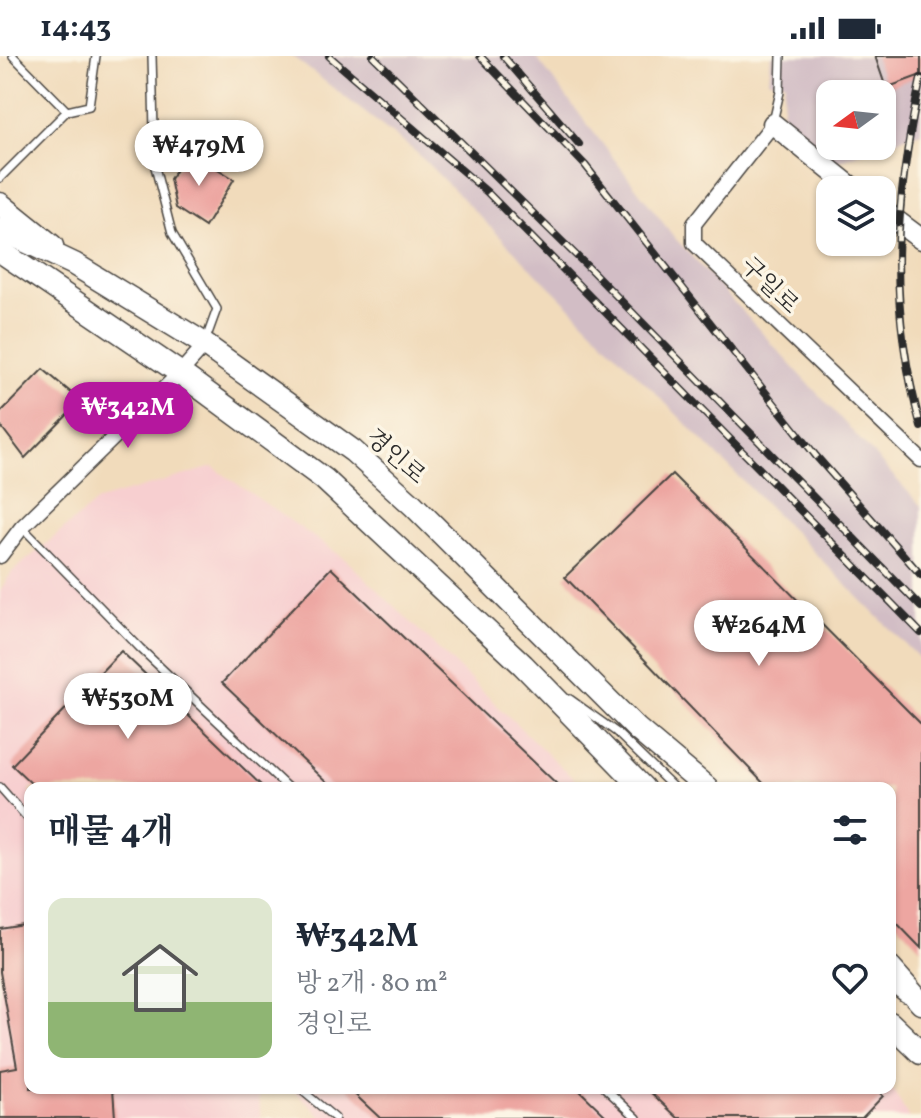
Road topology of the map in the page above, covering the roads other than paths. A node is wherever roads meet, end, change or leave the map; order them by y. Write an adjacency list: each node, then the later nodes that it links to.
1 (13, 56): 5 (lane)
2 (96, 56): 5 (lane)
3 (152, 56): 15 (lane)
4 (781, 56): 6 (lane)
5 (67, 111): 8 (lane)
6 (773, 124): 7 (street); 17 (street, 구일로)
7 (838, 176)
8 (0, 178)
9 (0, 204): 14 (main road)
10 (896, 220): 12 (street)
11 (0, 229): 14 (main road, 경인로)
12 (921, 239)
13 (2, 254): 16 (main road)
14 (74, 264): 15 (main road, 경인로)
15 (205, 345): 16 (street); 21 (main road, 경인로)
16 (180, 373): 18 (street); 20 (main road)
17 (921, 460)
18 (22, 527): 19 (street); 22 (lane)
19 (0, 556)
20 (523, 665): 23 (main road); 24 (lane)
21 (637, 729): 25 (lane); 26 (main road, 경인로)
22 (282, 782)
23 (637, 782)
24 (668, 782)
25 (686, 782)
26 (700, 782)
27 (0, 787): 28 (lane)
28 (24, 814)
29 (896, 975): 31 (main road)
30 (896, 992): 32 (lane)
31 (921, 1003)
32 (921, 1011)
33 (896, 1029): 34 (main road)
34 (921, 1053)
35 (306, 1094): 37 (lane)
36 (611, 1094): 38 (lane)
37 (335, 1118)
38 (637, 1118)

